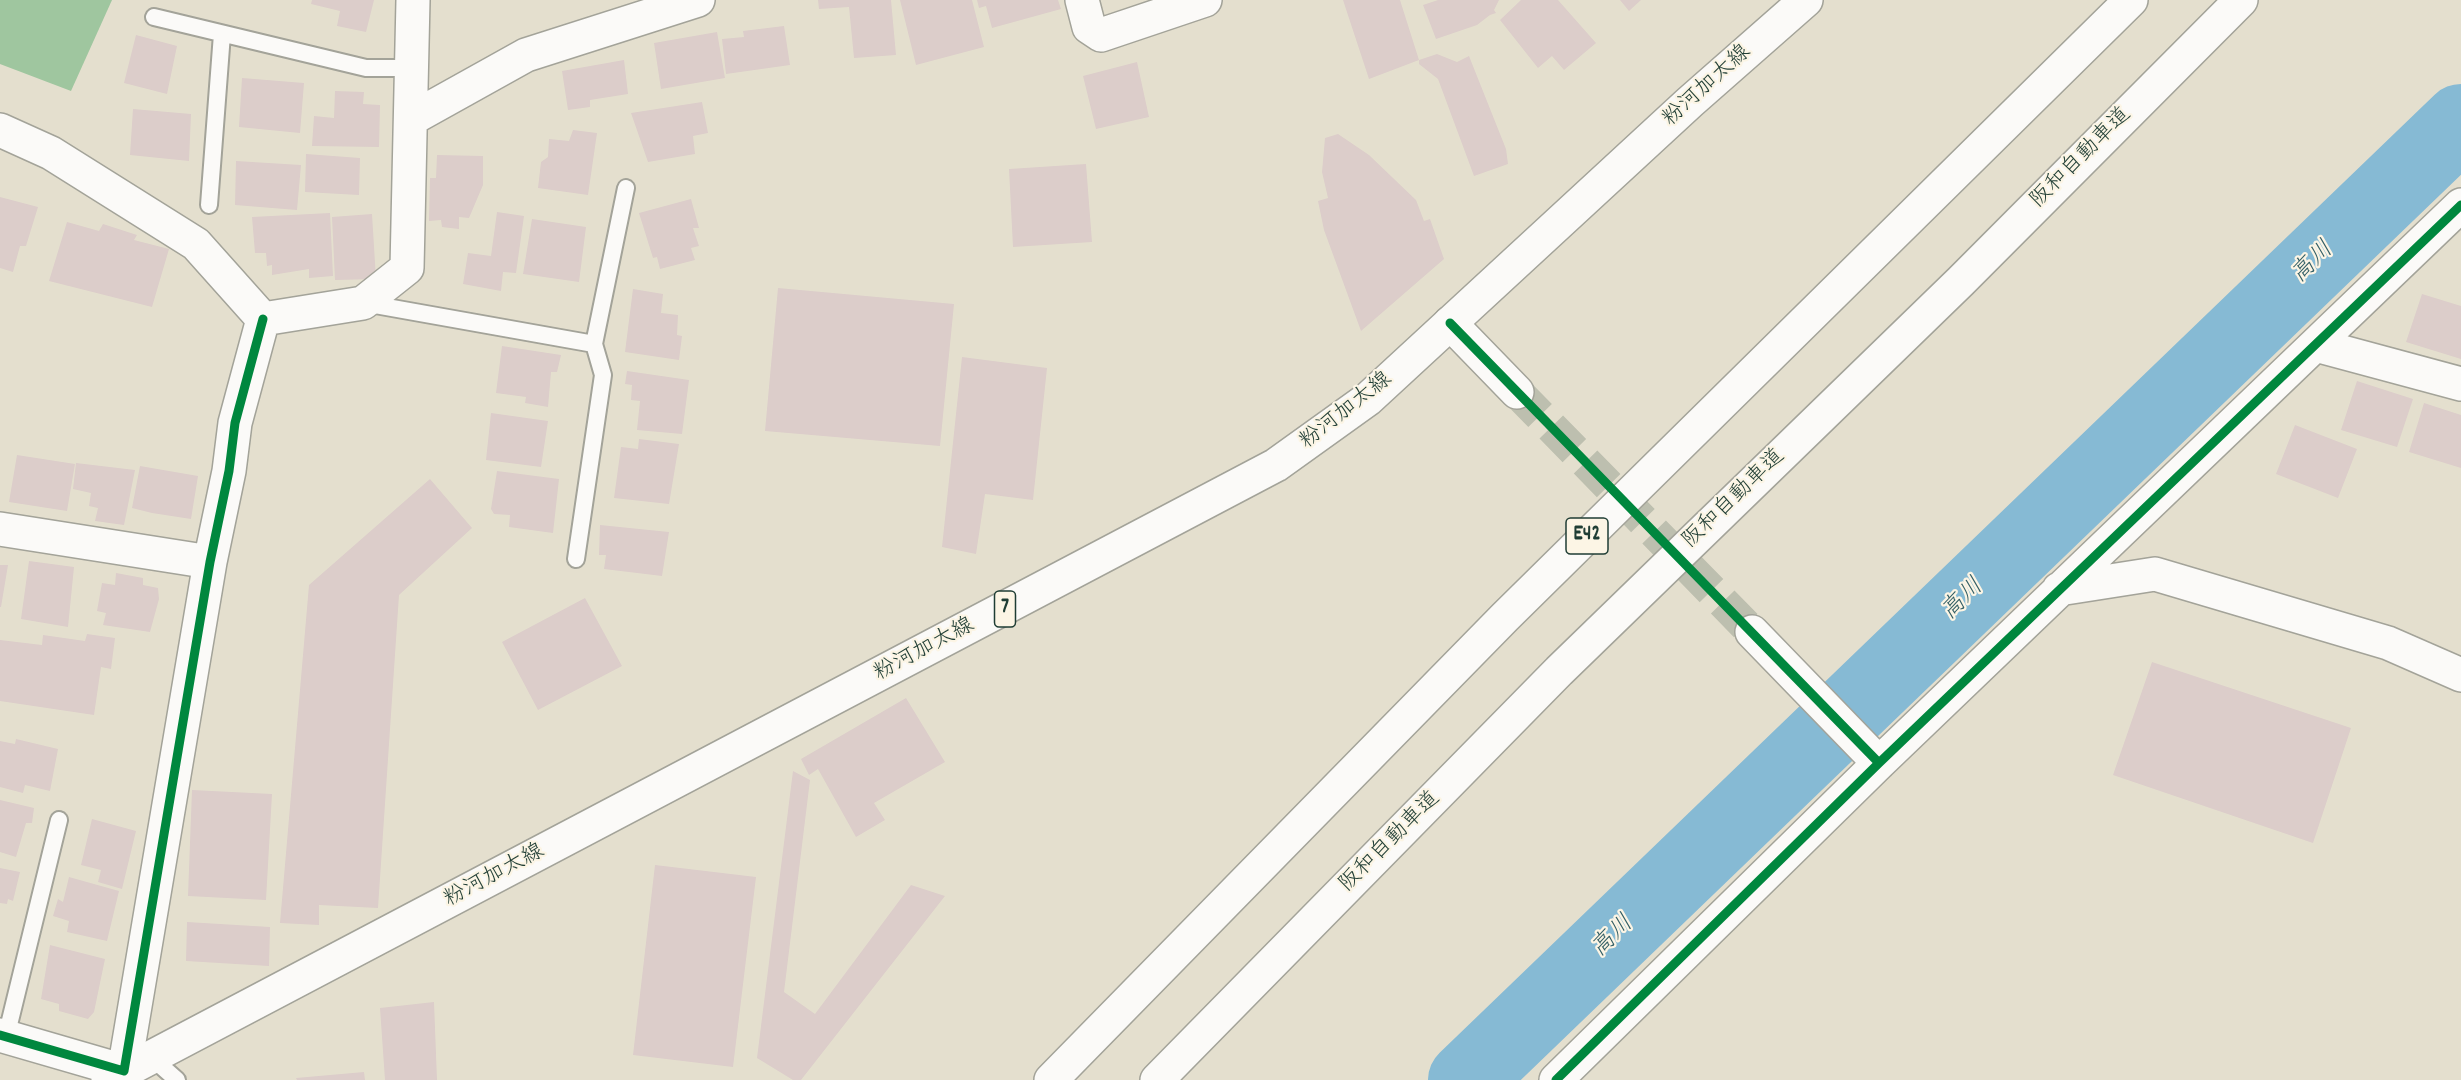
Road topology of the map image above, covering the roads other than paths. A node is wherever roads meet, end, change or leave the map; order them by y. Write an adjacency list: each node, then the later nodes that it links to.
1 (413, 0): 10 (main road)
2 (698, 0): 11 (main road)
3 (1082, 0): 4 (main road)
4 (1204, 0)
5 (1806, 0): 18 (main road, 粉河加太線 / 7)
6 (2131, 0): 34 (main road, E42)
7 (2241, 0): 35 (main road, 阪和自動車道)
8 (154, 18): 9 (lane)
9 (222, 34): 10 (lane); 14 (lane)
10 (412, 68): 11 (main road)
11 (411, 119): 16 (main road)
12 (0, 130): 17 (main road)
13 (626, 188): 19 (lane)
14 (209, 205)
15 (2461, 205): 20 (main road)
16 (363, 303): 17 (main road); 19 (lane)
17 (263, 320): 25 (main road)
18 (1450, 323): 22 (main road); 32 (main road, 粉河加太線 / 7)
19 (594, 344): 24 (lane)
20 (2316, 345): 21 (main road); 26 (main road)
21 (2461, 384)
22 (1517, 392)
23 (0, 529): 25 (main road)
24 (576, 559)
25 (210, 562): 32 (main road)
26 (2059, 589): 28 (main road); 29 (main road)
27 (1752, 632): 29 (main road)
28 (2461, 675)
29 (1871, 755): 36 (main road)
30 (59, 820): 31 (lane)
31 (3, 1036): 32 (main road)
32 (128, 1069): 33 (lane)
33 (177, 1080)
34 (1051, 1080)
35 (1157, 1080)
36 (1556, 1080)

